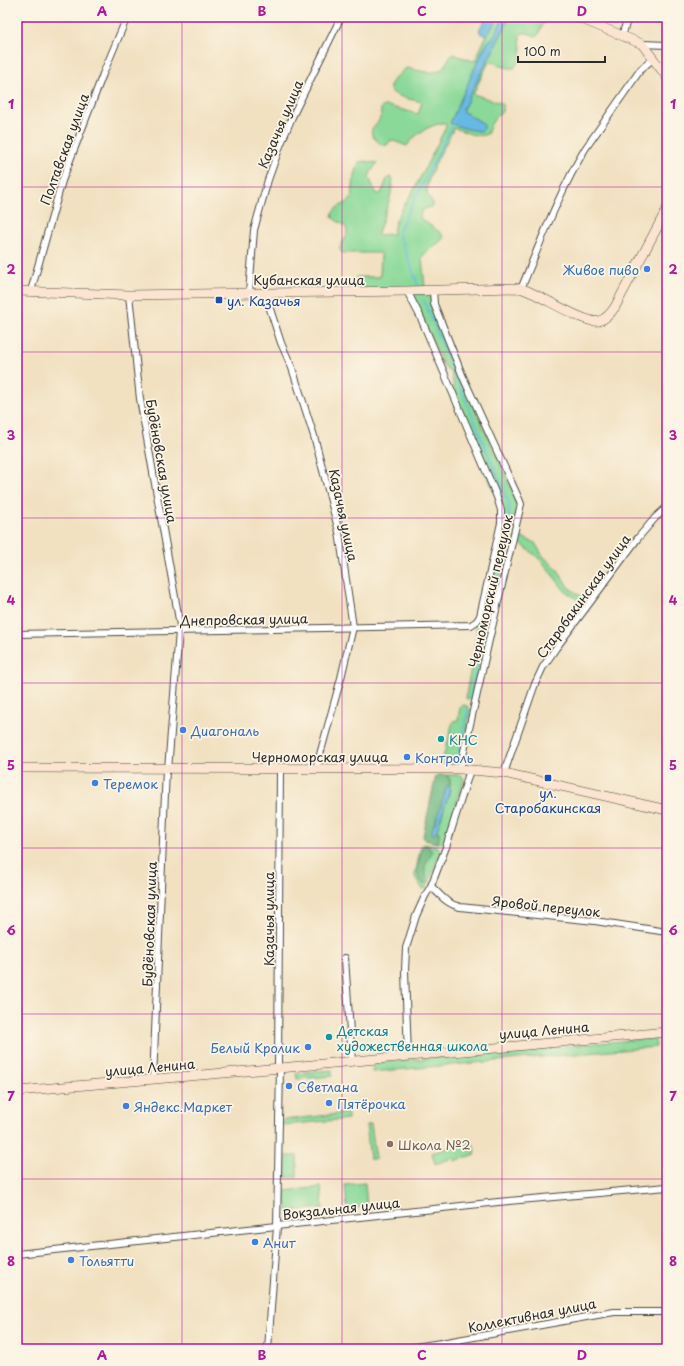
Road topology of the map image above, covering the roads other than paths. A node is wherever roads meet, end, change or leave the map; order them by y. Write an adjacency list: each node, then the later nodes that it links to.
1 (127, 17): 14 (street, Полтавская улица)
2 (341, 17): 16 (street, Казачья улица)
3 (578, 17): 5 (street)
4 (628, 17): 5 (street)
5 (622, 36): 6 (street)
6 (642, 44): 7 (street); 8 (street)
7 (667, 45)
8 (653, 59): 9 (street); 11 (street)
9 (667, 77)
10 (667, 209): 11 (street, Кубанская улица)
11 (522, 289): 13 (street, Кубанская улица)
12 (17, 290): 14 (street, Кубанская улица)
13 (433, 290): 15 (street, Кубанская улица); 27 (street, Черноморский переулок)
14 (31, 291): 18 (street, Кубанская улица)
15 (407, 291): 17 (street, Кубанская улица); 20 (street, Днепровская улица)
16 (249, 292): 17 (street, Кубанская улица); 18 (street, Кубанская улица)
17 (268, 293): 20 (street, Казачья улица)
18 (129, 294): 21 (street, Будёновская улица)
19 (667, 507): 28 (street, Старобакинская улица)
20 (353, 627): 21 (street, Днепровская улица); 26 (street, Казачья улица)
21 (180, 631): 22 (street, Днепровская улица); 24 (street, Будёновская улица)
22 (17, 634)
23 (17, 768): 24 (street, Черноморская улица)
24 (167, 769): 25 (street, Черноморская улица); 37 (street, Будёновская улица)
25 (280, 769): 26 (street, Черноморская улица); 36 (street, Казачья улица)
26 (316, 769): 27 (street, Черноморская улица)
27 (465, 770): 28 (street, Черноморская улица); 30 (street)
28 (504, 773): 29 (street, Черноморская улица)
29 (667, 810)
30 (431, 886): 31 (street, Яровой переулок); 34 (street)
31 (667, 932)
32 (345, 958): 35 (street)
33 (667, 1032): 34 (street, улица Ленина)
34 (408, 1056): 35 (street, улица Ленина)
35 (352, 1061): 36 (street, улица Ленина)
36 (279, 1068): 37 (street, улица Ленина); 40 (street, Казачья улица)
37 (153, 1080): 38 (street, улица Ленина)
38 (17, 1091)
39 (667, 1187): 40 (street, Вокзальная улица)
40 (277, 1226): 41 (street, Вокзальная улица); 43 (street, Казачья улица)
41 (17, 1254)
42 (667, 1312): 44 (street, Коллективная улица)
43 (268, 1349)
44 (402, 1349)

